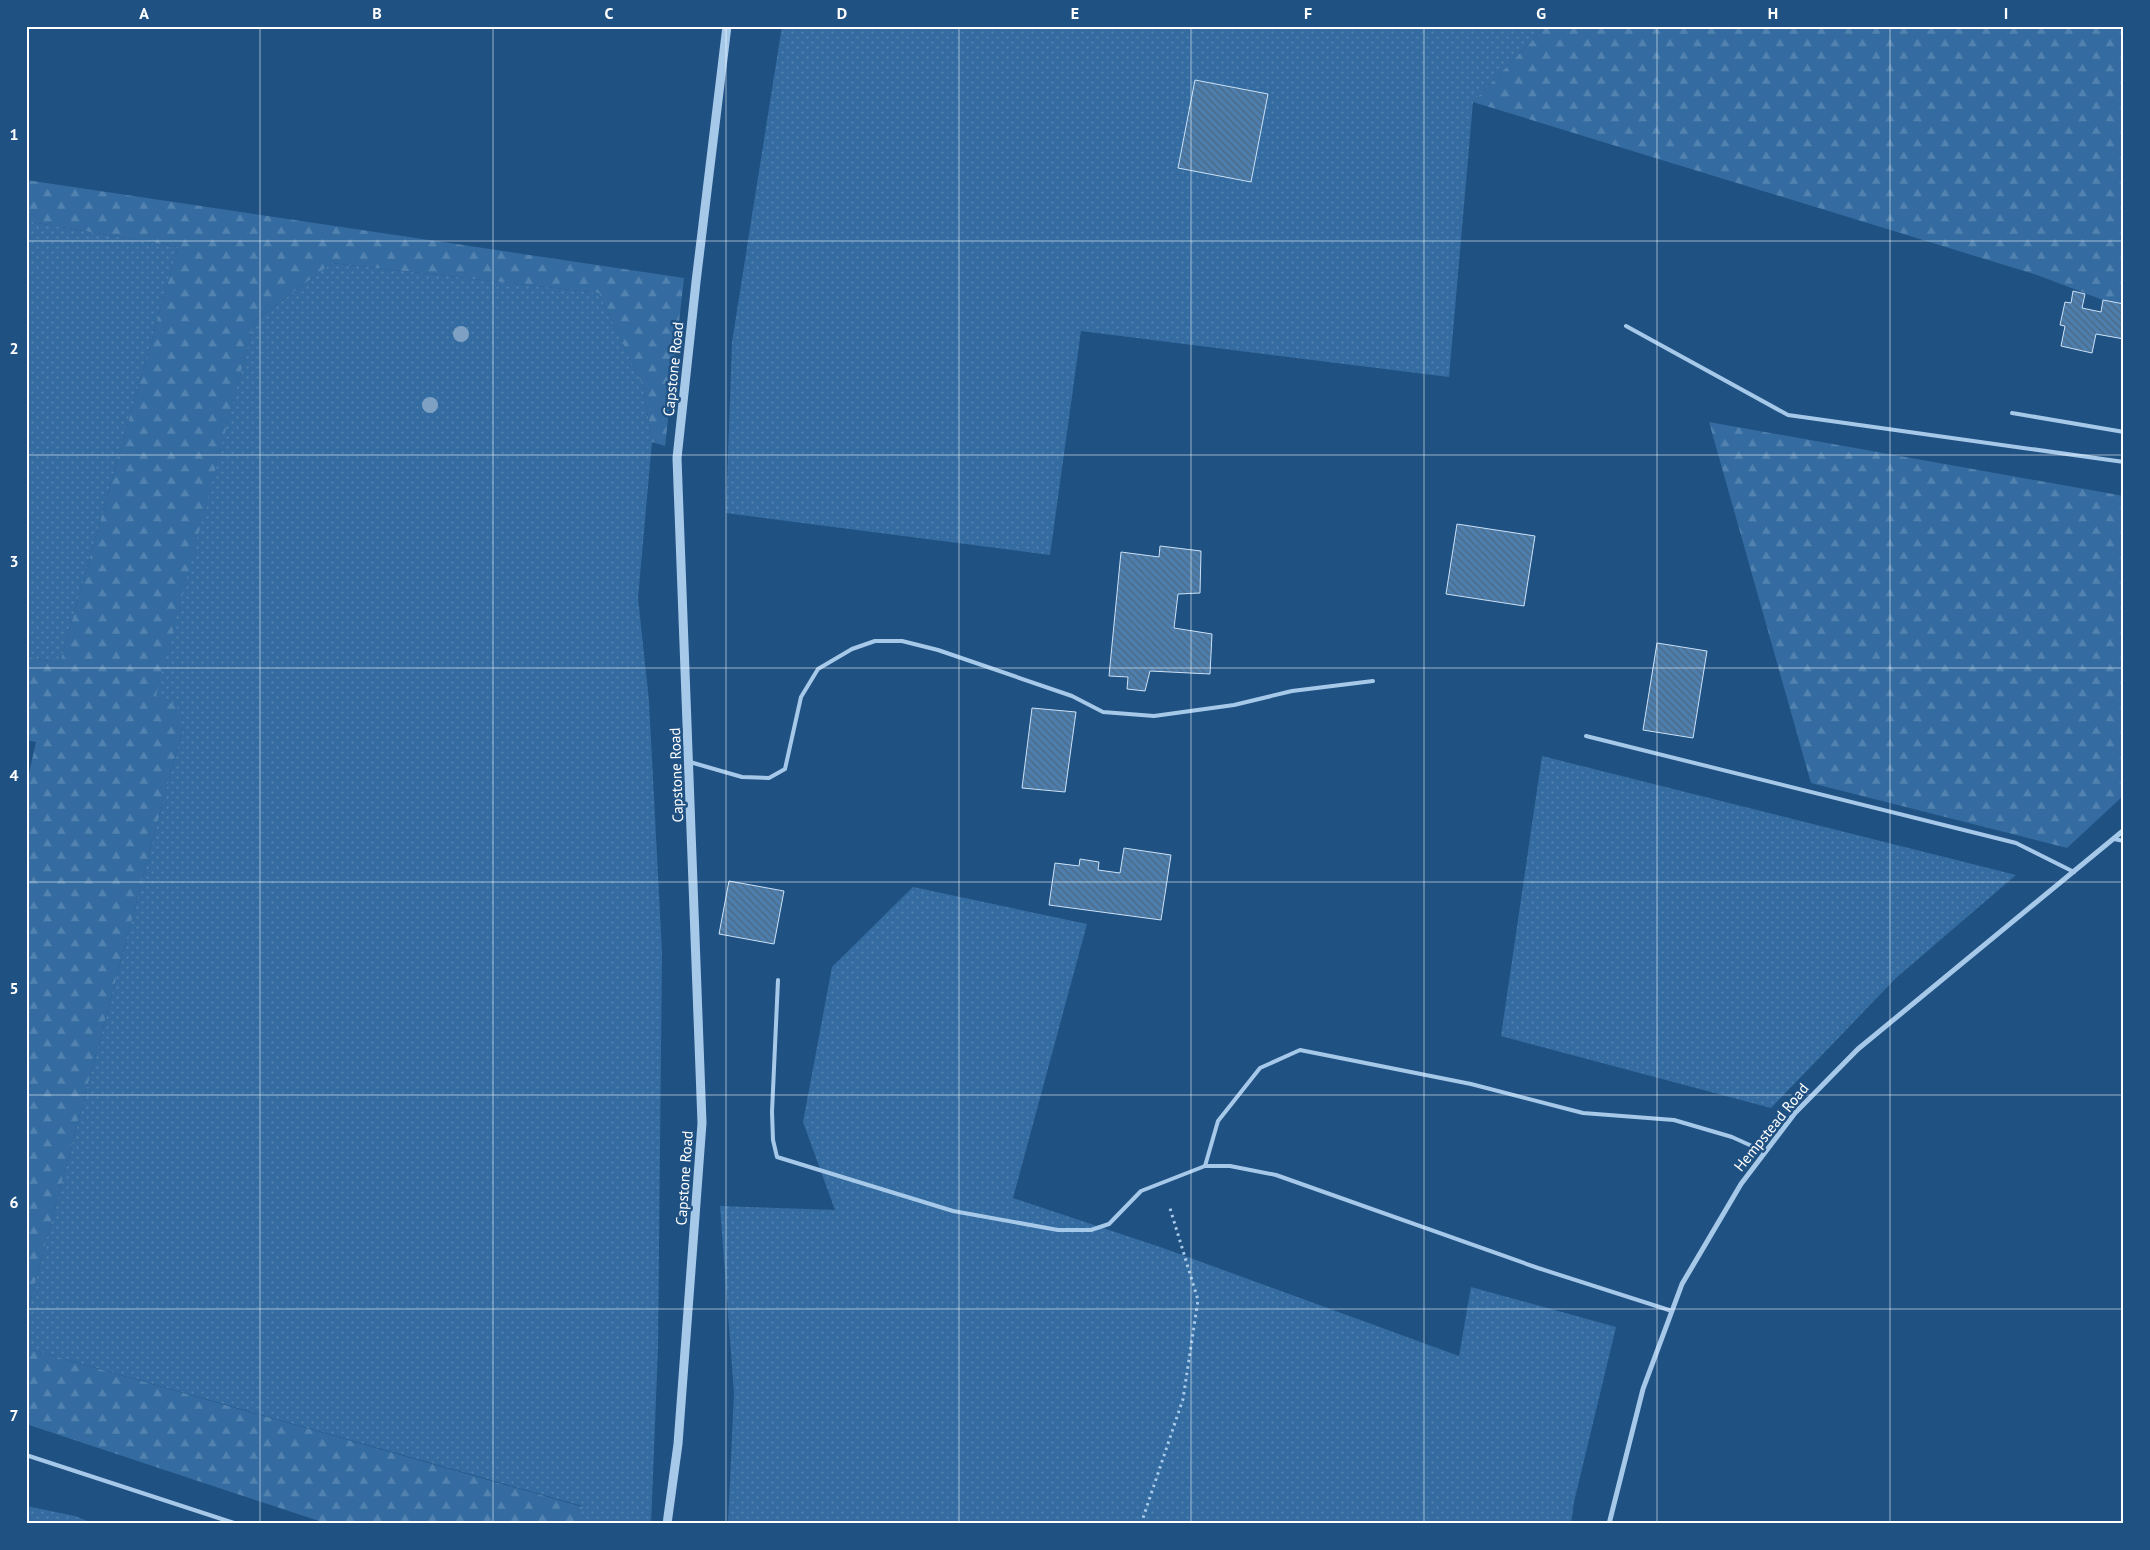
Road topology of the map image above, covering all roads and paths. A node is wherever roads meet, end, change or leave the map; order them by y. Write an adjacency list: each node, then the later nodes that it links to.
1 (727, 26): 8 (street, Capstone Road)
2 (1626, 326): 5 (lane)
3 (2012, 413): 4 (lane)
4 (2124, 432)
5 (2124, 462)
6 (1373, 681): 8 (lane)
7 (1586, 736): 12 (lane)
8 (690, 762): 20 (street, Capstone Road)
9 (2124, 830): 10 (street, Hempstead Road)
10 (2114, 839): 11 (lane); 12 (street, Hempstead Road)
11 (2124, 840)
12 (2074, 872): 14 (street, Hempstead Road)
13 (778, 980): 16 (lane)
14 (1765, 1152): 15 (lane); 17 (street, Hempstead Road)
15 (1205, 1166): 16 (lane); 17 (lane)
16 (1162, 1183): 21 (path)
17 (1672, 1311): 22 (street, Hempstead Road)
18 (26, 1455): 19 (lane)
19 (236, 1524)
20 (667, 1524)
21 (1142, 1524)
22 (1609, 1524)

